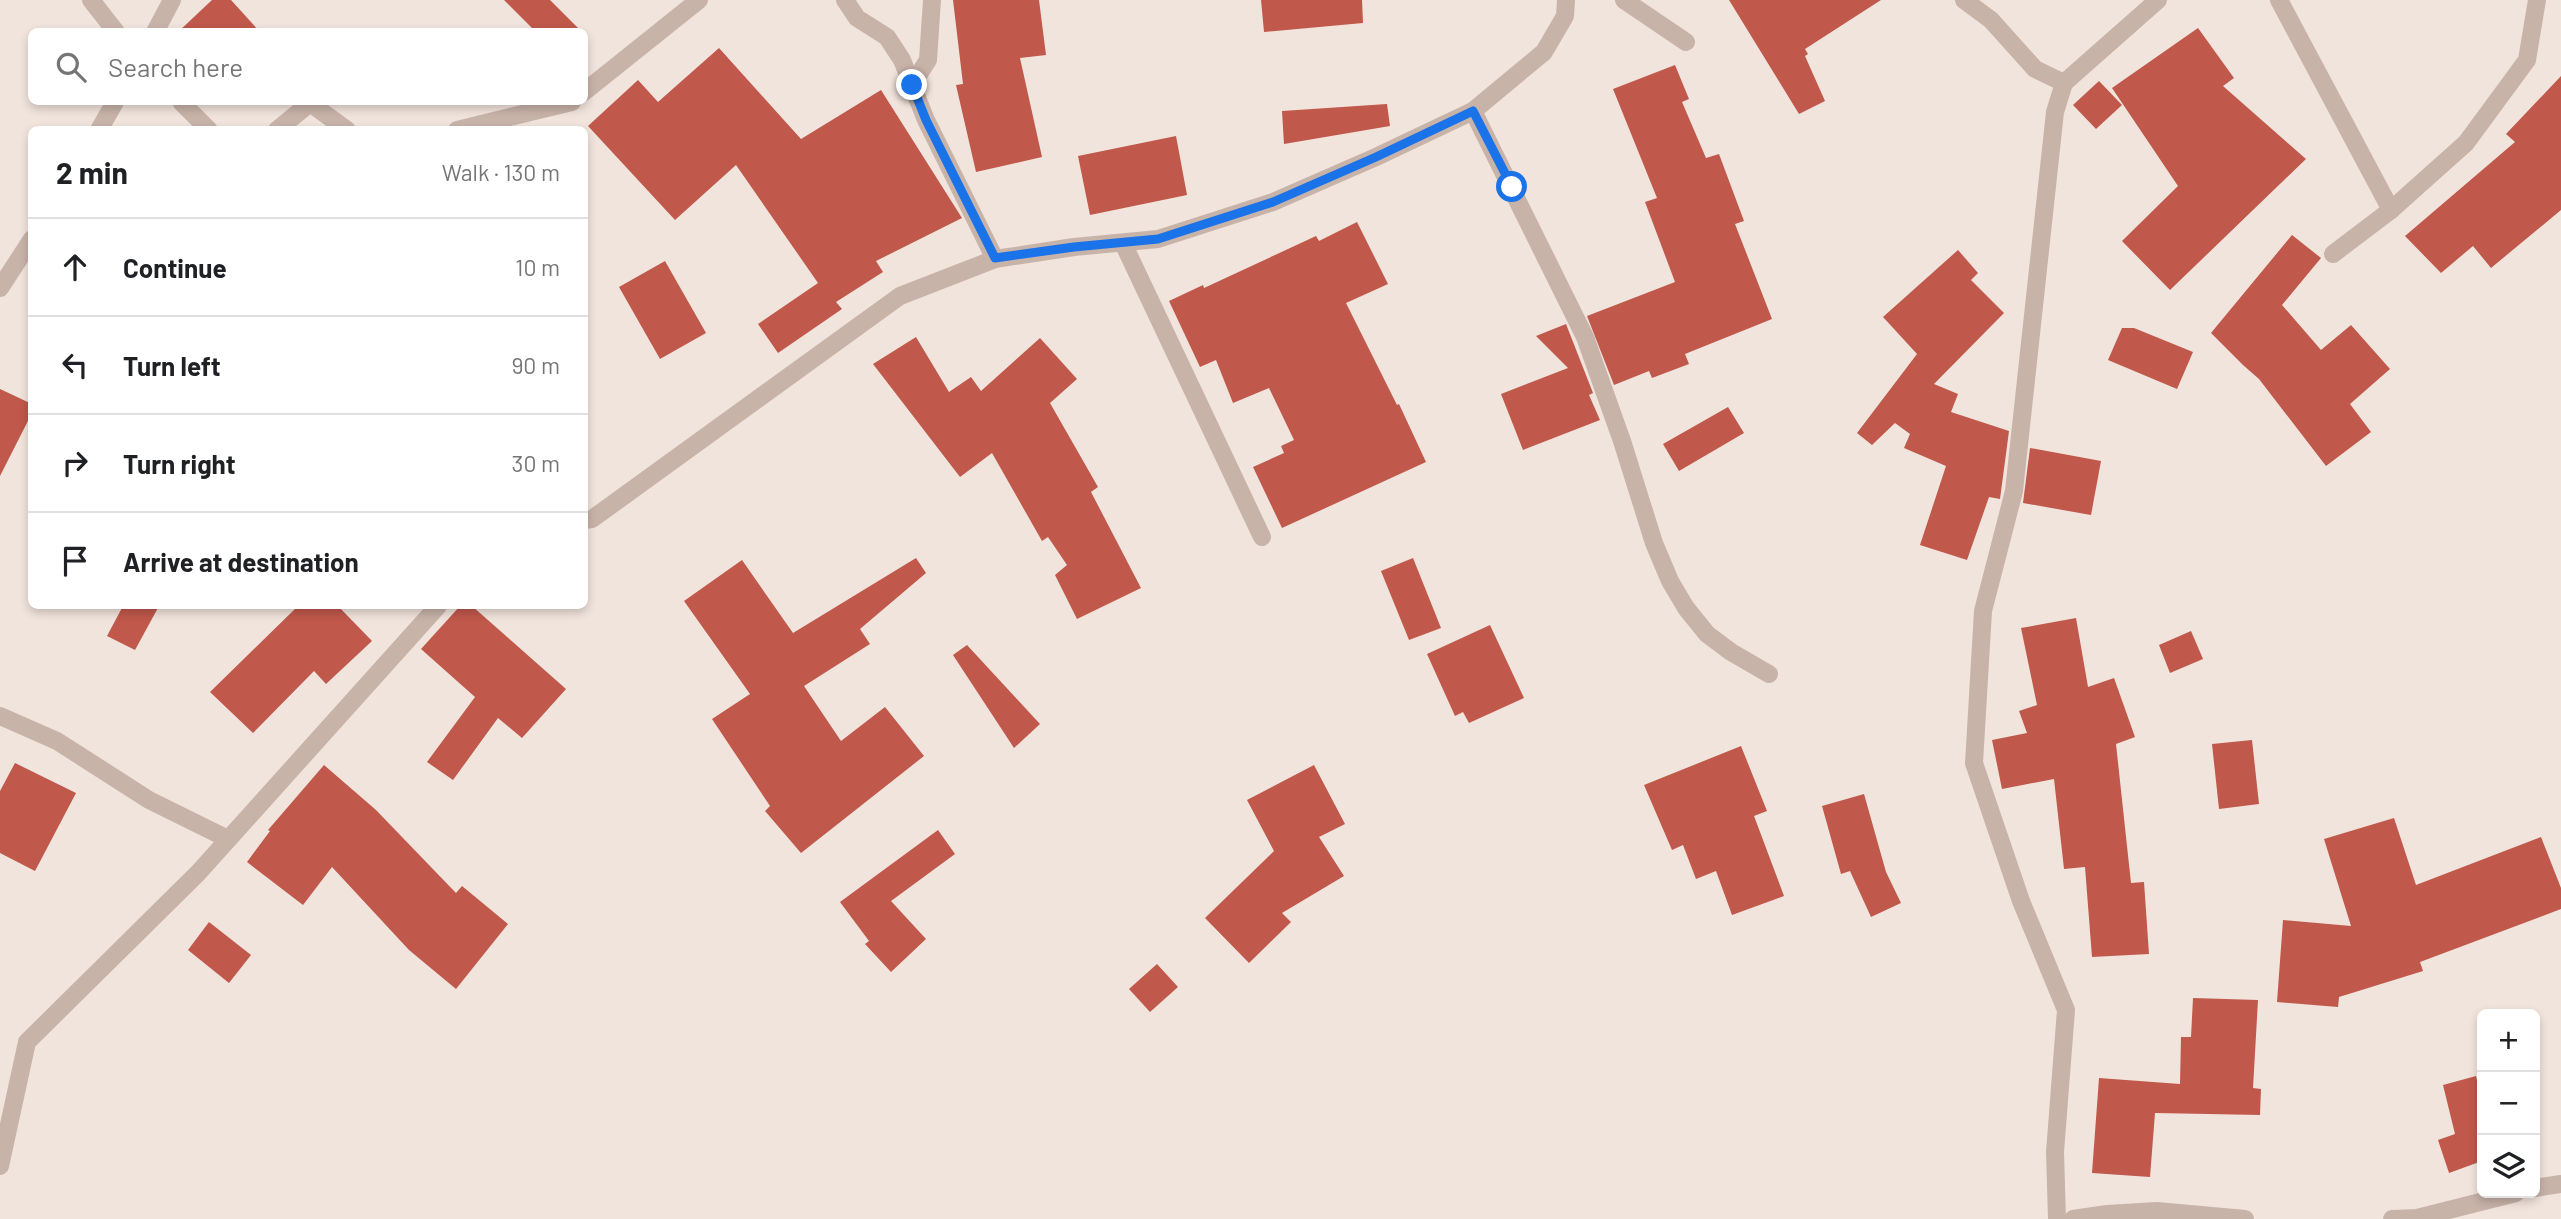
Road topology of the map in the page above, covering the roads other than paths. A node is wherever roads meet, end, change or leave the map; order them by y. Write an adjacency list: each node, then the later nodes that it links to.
1 (91, 0): 12 (street)
2 (172, 0): 13 (street)
3 (699, 0): 17 (street)
4 (845, 0): 16 (street)
5 (932, 0): 16 (street)
6 (1566, 0): 23 (street)
7 (1624, 0): 14 (street)
8 (1964, 0): 15 (street)
9 (2158, 0): 15 (street)
10 (2279, 0): 29 (street)
11 (2538, 0): 29 (street)
12 (113, 28)
13 (157, 28)
14 (1686, 42)
15 (2064, 82): 45 (street)
16 (912, 85): 33 (street)
17 (588, 89)
18 (113, 105): 24 (street)
19 (184, 105): 25 (street)
20 (308, 105): 26 (street)
21 (313, 105): 27 (street)
22 (560, 105): 28 (street)
23 (1473, 111): 30 (street); 38 (street)
24 (101, 126)
25 (205, 126)
26 (282, 126)
27 (342, 126)
28 (473, 126)
29 (2391, 210): 32 (street)
30 (1123, 243): 33 (street); 36 (street)
31 (28, 245): 34 (street)
32 (2333, 254)
33 (995, 258): 35 (street)
34 (0, 288)
35 (588, 520)
36 (1262, 537)
37 (435, 609): 40 (street)
38 (1769, 674)
39 (0, 716): 40 (street)
40 (228, 839): 41 (street)
41 (0, 1167)
42 (2561, 1184): 43 (street)
43 (2540, 1187)
44 (2496, 1198): 48 (street)
45 (2057, 1219)
46 (2073, 1219): 47 (street)
47 (2245, 1219)
48 (2392, 1219)

